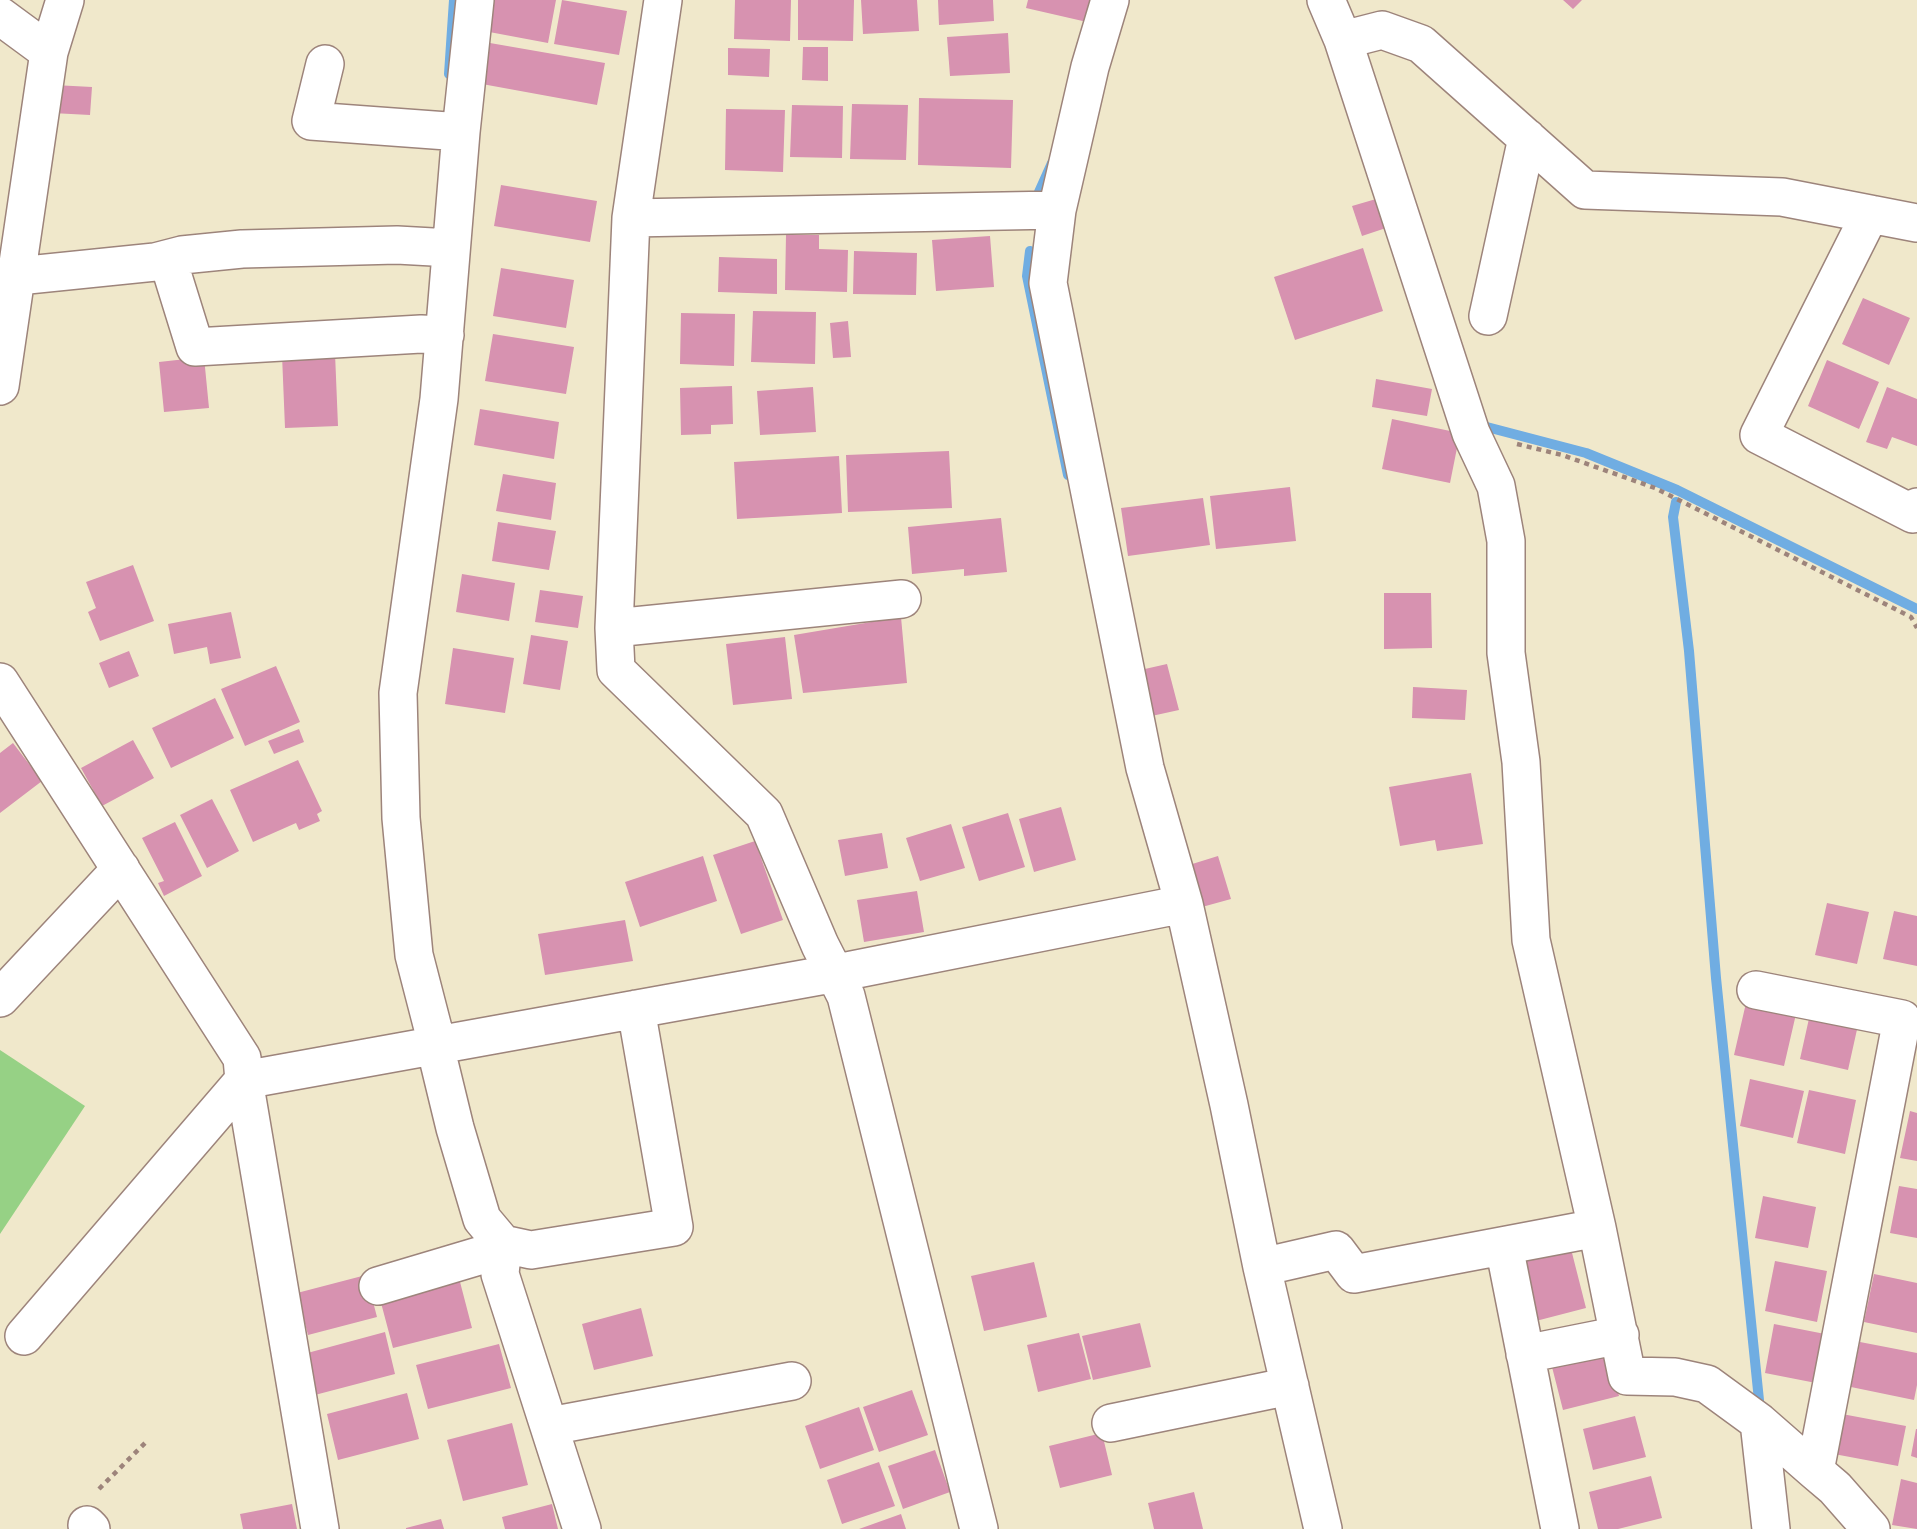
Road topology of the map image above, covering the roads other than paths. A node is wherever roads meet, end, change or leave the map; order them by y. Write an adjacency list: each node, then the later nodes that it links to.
1 (65, 0): 8 (street)
2 (475, 0): 10 (street)
3 (663, 0): 14 (street)
4 (1110, 0): 12 (street)
5 (1326, 0): 7 (street)
6 (0, 16): 8 (street)
7 (1343, 40): 11 (street); 35 (street)
8 (50, 52): 18 (street)
9 (325, 64): 10 (street)
10 (449, 130): 16 (street)
11 (1527, 138): 13 (street); 19 (street)
12 (1057, 210): 14 (street); 28 (street)
13 (1870, 214): 15 (street); 23 (street)
14 (631, 218): 25 (street)
15 (1917, 223)
16 (440, 247): 17 (street); 21 (street)
17 (168, 260): 18 (street); 21 (street)
18 (18, 276): 20 (street)
19 (1488, 316)
20 (5, 326): 22 (street)
21 (433, 334): 33 (street)
22 (0, 386)
23 (1917, 507)
24 (902, 599): 25 (street)
25 (614, 628): 29 (street)
26 (0, 682): 27 (street)
27 (121, 869): 31 (street); 34 (street)
28 (1173, 905): 29 (street); 38 (street)
29 (842, 971): 32 (street); 51 (street)
30 (1756, 990): 48 (street)
31 (0, 998)
32 (636, 1009): 33 (street); 37 (street)
33 (426, 1046): 34 (street); 37 (street)
34 (244, 1080): 41 (street); 49 (street)
35 (1597, 1228): 36 (street); 40 (street)
36 (1504, 1246): 38 (street); 42 (street)
37 (486, 1252): 39 (street); 47 (street)
38 (1262, 1267): 44 (street)
39 (378, 1286)
40 (1620, 1335): 42 (street); 45 (street)
41 (24, 1336)
42 (1525, 1354): 53 (street)
43 (792, 1381): 47 (street)
44 (1280, 1388): 46 (street); 52 (street)
45 (1759, 1422): 48 (street); 54 (street)
46 (1111, 1423)
47 (550, 1426): 50 (street)
48 (1815, 1471): 55 (street)
49 (320, 1529)
50 (582, 1529)
51 (979, 1529)
52 (1323, 1529)
53 (1560, 1529)
54 (1770, 1529)
55 (1871, 1529)

